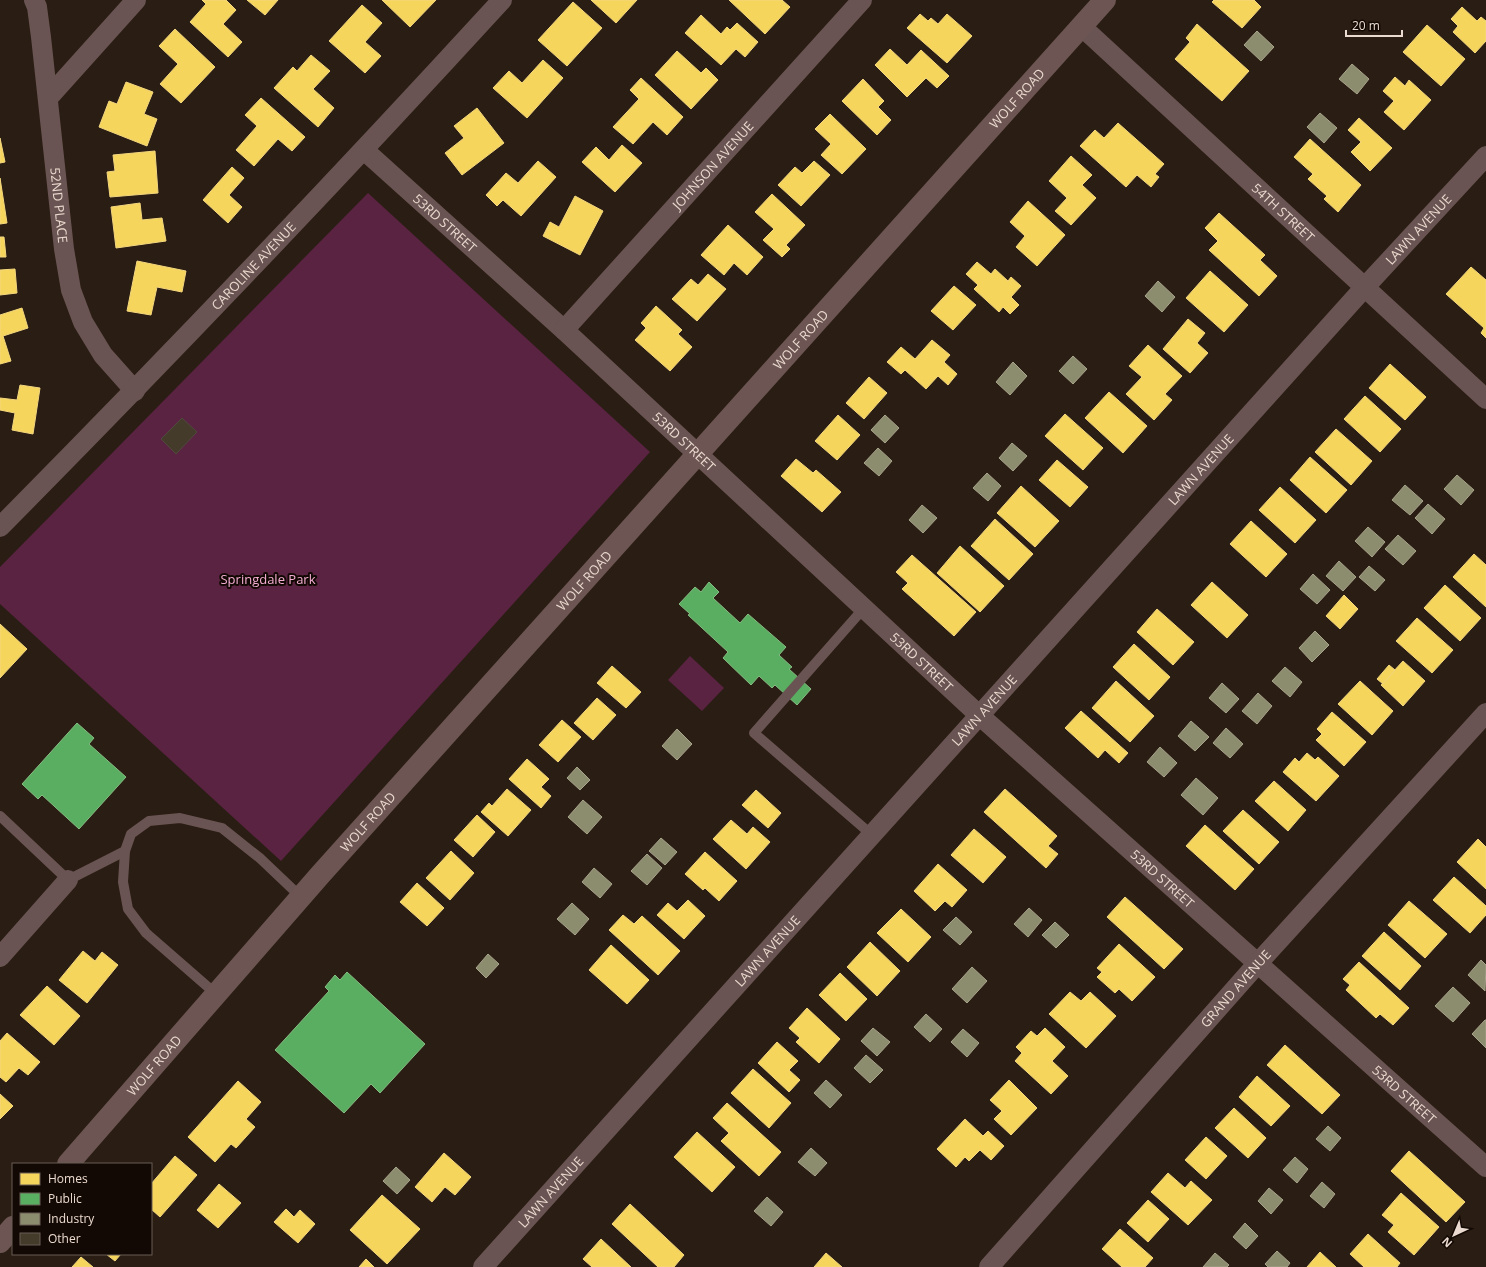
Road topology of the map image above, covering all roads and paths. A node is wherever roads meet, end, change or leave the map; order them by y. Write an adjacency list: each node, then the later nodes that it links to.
1 (34, 0): 7 (street, 52ND PLACE)
2 (136, 0): 7 (street)
3 (502, 0): 8 (street, CAROLINE AVENUE)
4 (862, 0): 11 (street, JOHNSON AVENUE)
5 (1105, 0): 6 (main road, WOLF ROAD)
6 (1081, 26): 10 (street, 54TH STREET); 14 (main road, WOLF ROAD)
7 (48, 98): 12 (street, 52ND PLACE)
8 (364, 150): 11 (street, 53RD STREET); 12 (street, CAROLINE AVENUE)
9 (1486, 156): 10 (street, LAWN AVENUE)
10 (1364, 288): 13 (street, 54TH STREET); 18 (street, LAWN AVENUE)
11 (564, 330): 14 (street, 53RD STREET)
12 (134, 391): 15 (street, CAROLINE AVENUE)
13 (1486, 399)
14 (698, 453): 16 (street, 53RD STREET); 23 (main road, WOLF ROAD)
15 (0, 527)
16 (864, 608): 18 (street, 53RD STREET); 20 (lane)
17 (1486, 713): 25 (street, GRAND AVENUE)
18 (979, 715): 20 (street, LAWN AVENUE); 25 (street, 53RD STREET)
19 (0, 816): 22 (lane)
20 (872, 835): 31 (street, LAWN AVENUE)
21 (124, 852): 22 (lane); 23 (lane); 26 (lane)
22 (68, 880): 24 (street)
23 (301, 897): 26 (main road, WOLF ROAD)
24 (0, 958)
25 (1258, 963): 28 (street, 53RD STREET); 32 (street, GRAND AVENUE)
26 (216, 994): 27 (main road, WOLF ROAD)
27 (69, 1163)
28 (1486, 1167)
29 (12, 1228): 30 (main road)
30 (0, 1242)
31 (483, 1267)
32 (989, 1267)

